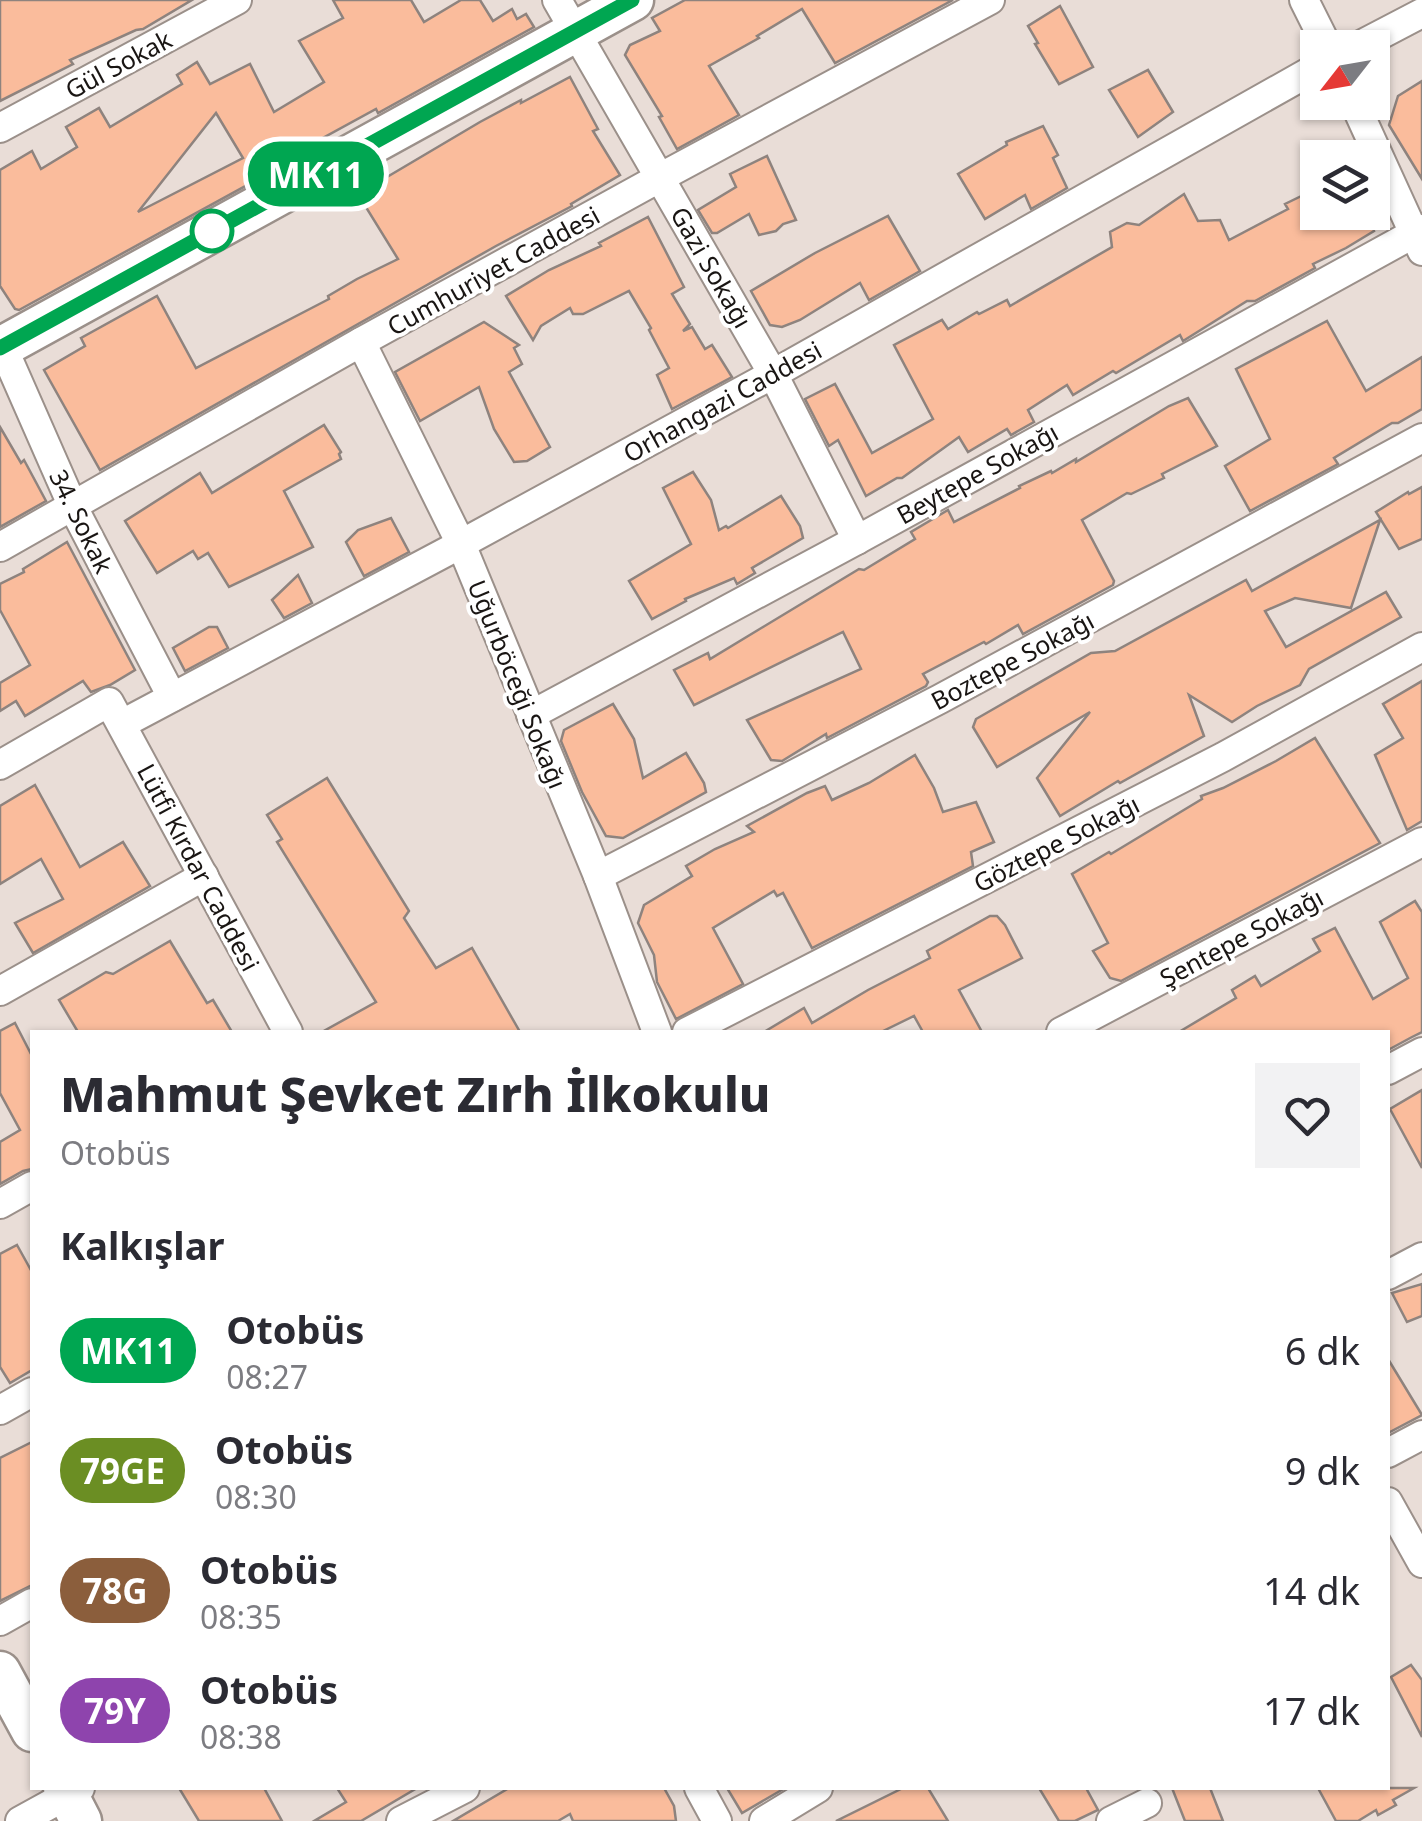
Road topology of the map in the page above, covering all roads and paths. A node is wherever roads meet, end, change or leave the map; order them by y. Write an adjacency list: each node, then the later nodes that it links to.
1 (237, 0): 11 (street, Gül Sokak)
2 (632, 0): 6 (main road)
3 (990, 0): 12 (street, Cumhuriyet Caddesi)
4 (1304, 0): 7 (street)
5 (1422, 12): 8 (street)
6 (565, 16): 12 (street, Gazi Sokağı); 15 (main road)
7 (1319, 30)
8 (1388, 30)
9 (1300, 78): 16 (street, Orhangazi Caddesi)
10 (1363, 120): 13 (street)
11 (0, 128)
12 (661, 177): 14 (street, Cumhuriyet Caddesi); 16 (street, Gazi Sokağı)
13 (1419, 238): 19 (street, Beytepe Sokağı)
14 (362, 342): 18 (street, Cumhuriyet Caddesi); 20 (street, Uğurböceği Sokağı)
15 (1, 345): 18 (street, 34. Sokak)
16 (773, 374): 19 (street, Gazi Sokağı); 20 (street, Orhangazi Caddesi)
17 (1422, 438): 29 (street, Boztepe Sokağı)
18 (73, 507): 21 (street, Cumhuriyet Caddesi); 23 (street, 34. Sokak)
19 (856, 540): 25 (street, Beytepe Sokağı)
20 (461, 544): 23 (street, Orhangazi Caddesi); 25 (street, Uğurböceği Sokağı)
21 (0, 546)
22 (1422, 647): 34 (street, Göztepe Sokağı)
23 (172, 697): 24 (street, Orhangazi Caddesi)
24 (116, 713): 26 (street, Orhangazi Caddesi); 28 (street, Lütfi Kırdar Caddesi)
25 (531, 715): 29 (street, Uğurböceği Sokağı)
26 (0, 765)
27 (1422, 842): 31 (street, Şentepe Sokağı)
28 (204, 876): 30 (street); 32 (street, Lütfi Kırdar Caddesi)
29 (598, 876): 33 (street, Uğurböceği Sokağı)
30 (0, 991)
31 (1110, 1021): 35 (street, Şentepe Sokağı)
32 (287, 1030)
33 (656, 1030)
34 (691, 1030)
35 (1070, 1030)
36 (1422, 1052): 37 (street)
37 (1390, 1069)
38 (30, 1187): 39 (street)
39 (0, 1204)
40 (1422, 1257): 41 (street)
41 (1390, 1274)
42 (30, 1393): 43 (street)
43 (0, 1410)
44 (1422, 1435): 45 (street)
45 (1390, 1451)
46 (1390, 1506): 47 (street)
47 (1422, 1562)
48 (30, 1604): 49 (street)
49 (0, 1621)
50 (0, 1672): 51 (main road)
51 (30, 1727)
52 (462, 1790): 58 (street)
53 (700, 1790): 59 (street)
54 (815, 1790): 60 (street)
55 (74, 1798): 57 (street)
56 (1146, 1804): 61 (street)
57 (20, 1821)
58 (400, 1821)
59 (717, 1821)
60 (764, 1821)
61 (1110, 1821)

